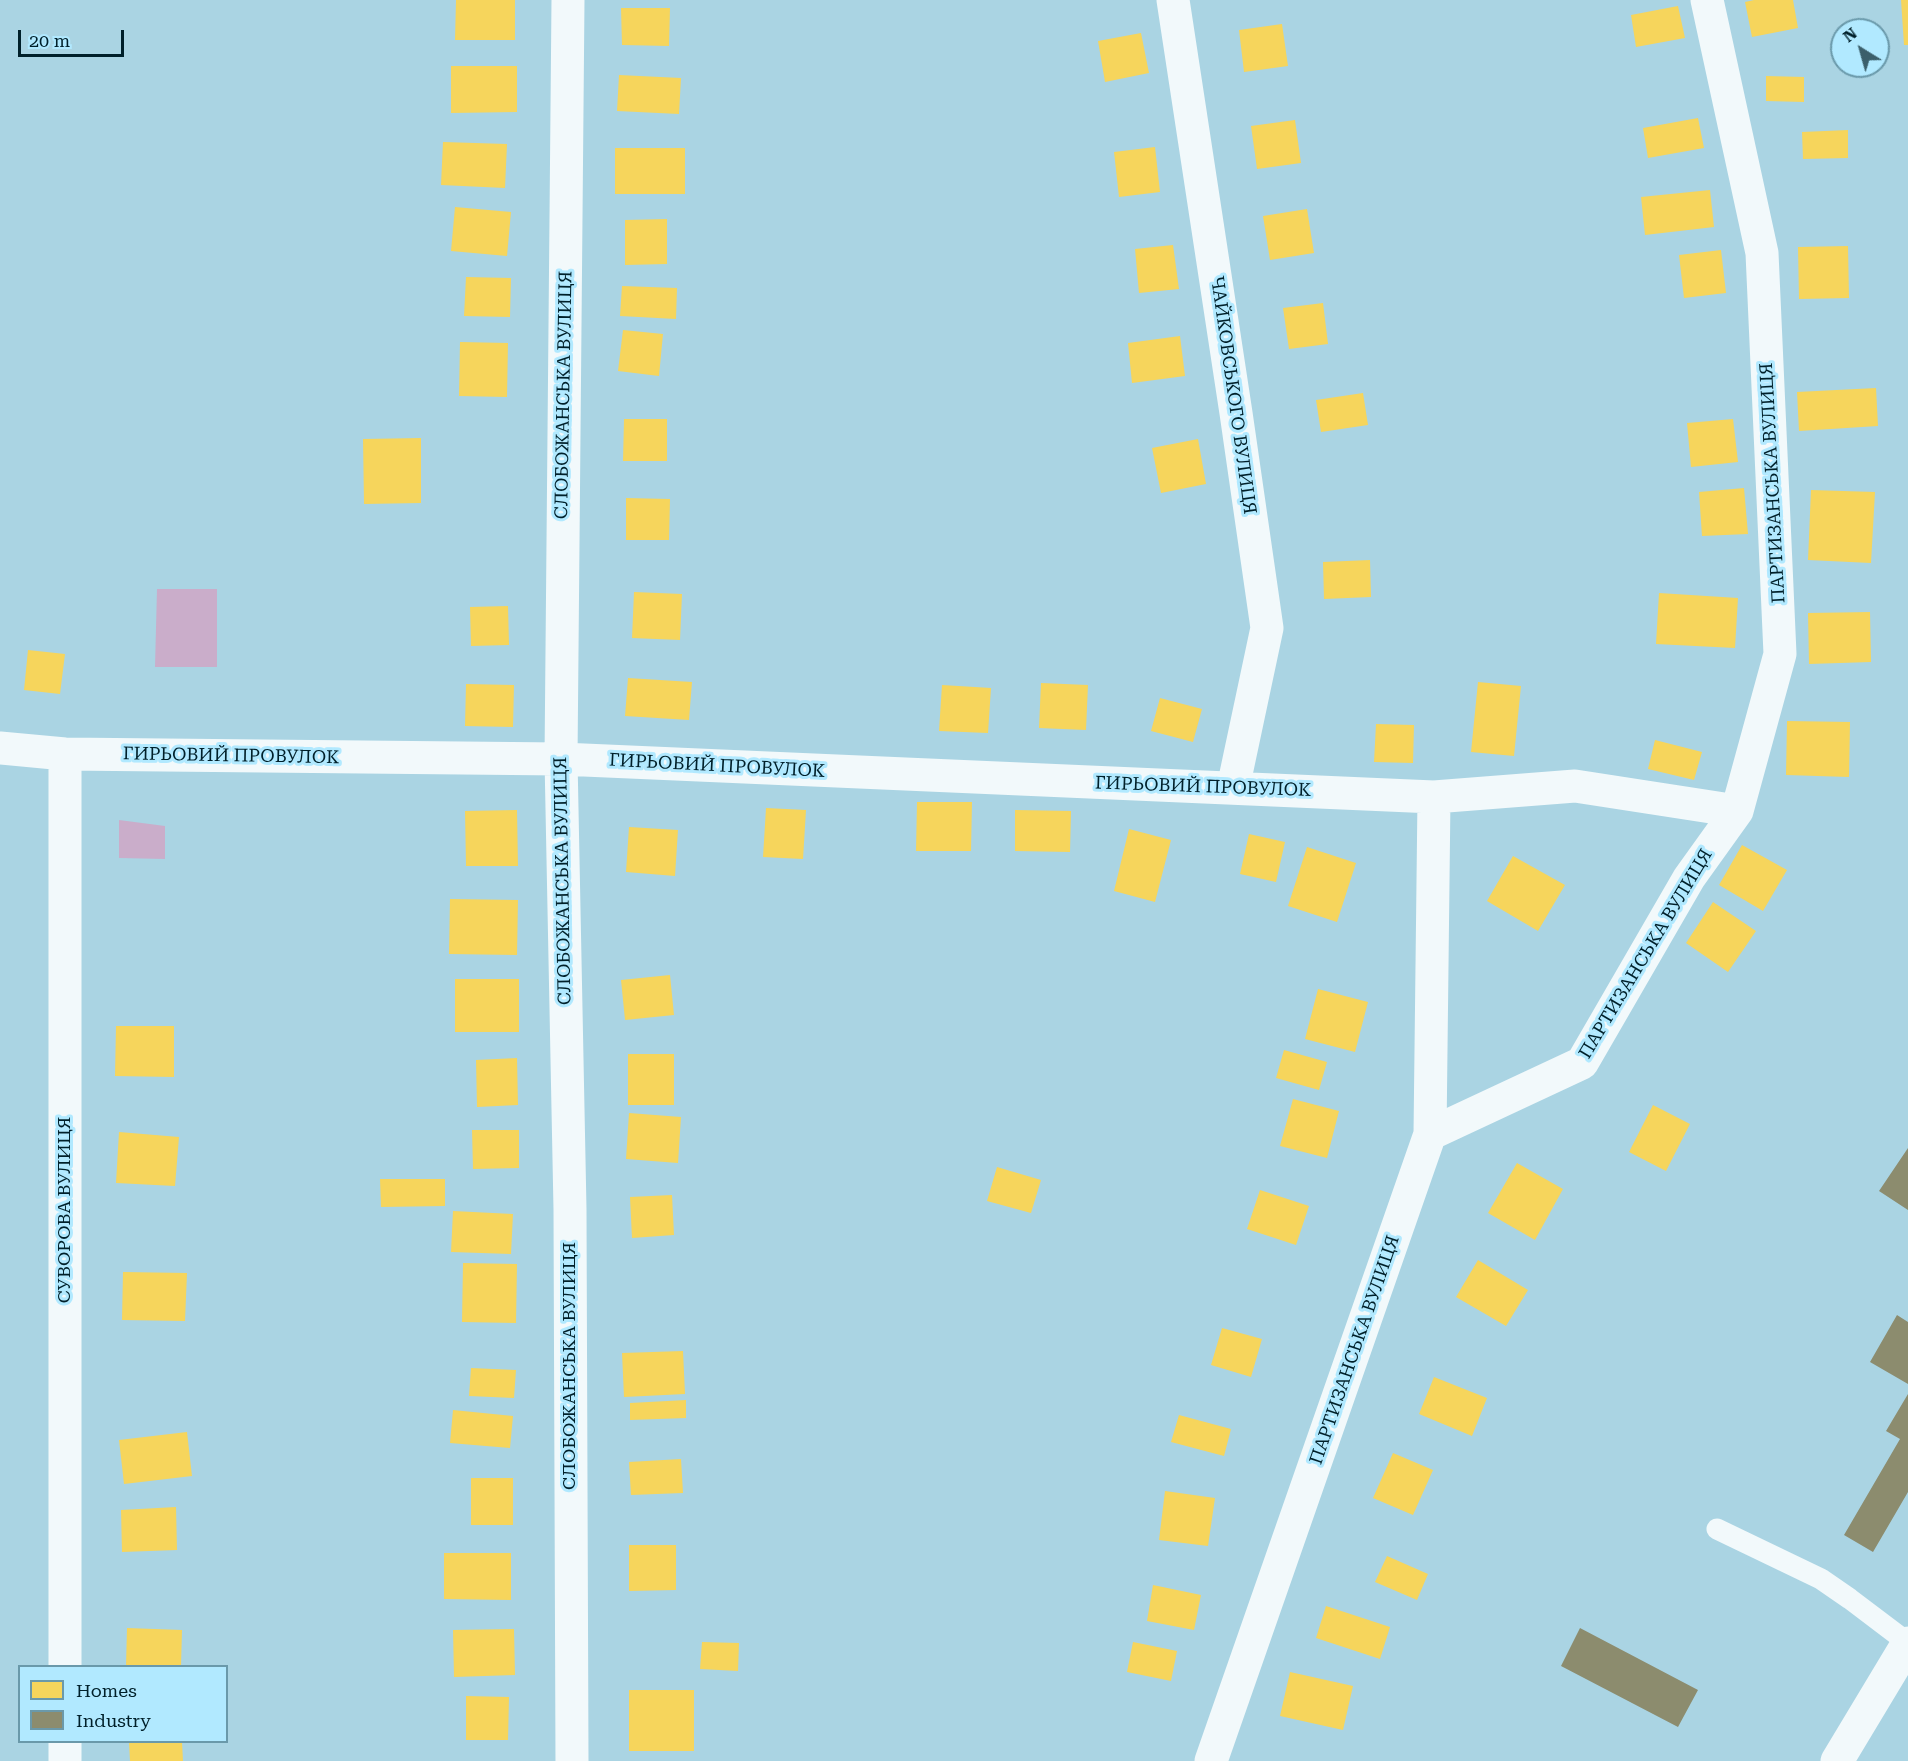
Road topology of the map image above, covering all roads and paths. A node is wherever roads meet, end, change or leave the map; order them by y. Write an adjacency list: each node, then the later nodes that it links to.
1 (568, 0): 6 (street, СЛОБОЖАНСЬКА ВУЛИЦЯ)
2 (1173, 0): 7 (street, ЧАЙКОВСЬКОГО ВУЛИЦЯ)
3 (1707, 0): 9 (street, ПАРТИЗАНСЬКА ВУЛИЦЯ)
4 (0, 748): 5 (street, ГИРЬОВИЙ ПРОВУЛОК)
5 (65, 754): 6 (street, ГИРЬОВИЙ ПРОВУЛОК); 13 (street, СУВОРОВА ВУЛИЦЯ)
6 (561, 759): 7 (street, ГИРЬОВИЙ ПРОВУЛОК); 16 (street, СЛОБОЖАНСЬКА ВУЛИЦЯ)
7 (1233, 788): 8 (street, ГИРЬОВИЙ ПРОВУЛОК)
8 (1434, 797): 9 (street, ГИРЬОВИЙ ПРОВУЛОК); 10 (street)
9 (1737, 811): 10 (street, ПАРТИЗАНСЬКА ВУЛИЦЯ)
10 (1430, 1134): 17 (street, ПАРТИЗАНСЬКА ВУЛИЦЯ)
11 (1717, 1528): 12 (lane)
12 (1908, 1643): 18 (street)
13 (65, 1665)
14 (65, 1743): 15 (street)
15 (65, 1761)
16 (572, 1761)
17 (1211, 1761)
18 (1837, 1761)

